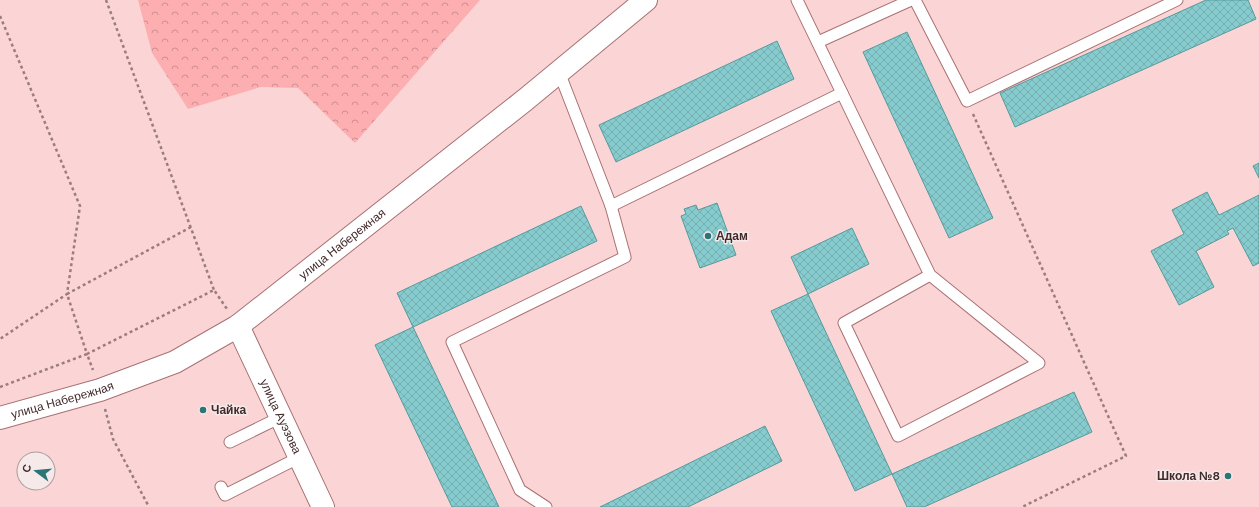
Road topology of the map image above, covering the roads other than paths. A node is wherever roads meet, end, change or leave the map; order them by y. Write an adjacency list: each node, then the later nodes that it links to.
1 (646, 0): 7 (street, улица Набережная)
2 (797, 0): 6 (lane)
3 (911, 0): 6 (lane)
4 (915, 0): 5 (lane)
5 (1177, 0)
6 (818, 42): 8 (lane)
7 (558, 72): 9 (lane); 11 (street, улица Набережная)
8 (842, 93): 9 (lane); 10 (lane)
9 (611, 206): 17 (lane)
10 (930, 275): 10 (lane)
11 (238, 326): 12 (street, улица Ауэзова); 13 (street, улица Набережная)
12 (281, 417): 14 (lane); 15 (street, улица Ауэзова)
13 (0, 418)
14 (230, 442)
15 (300, 457): 16 (lane); 18 (street, улица Ауэзова)
16 (221, 487)
17 (542, 504): 19 (lane)
18 (323, 507)
19 (528, 507)

